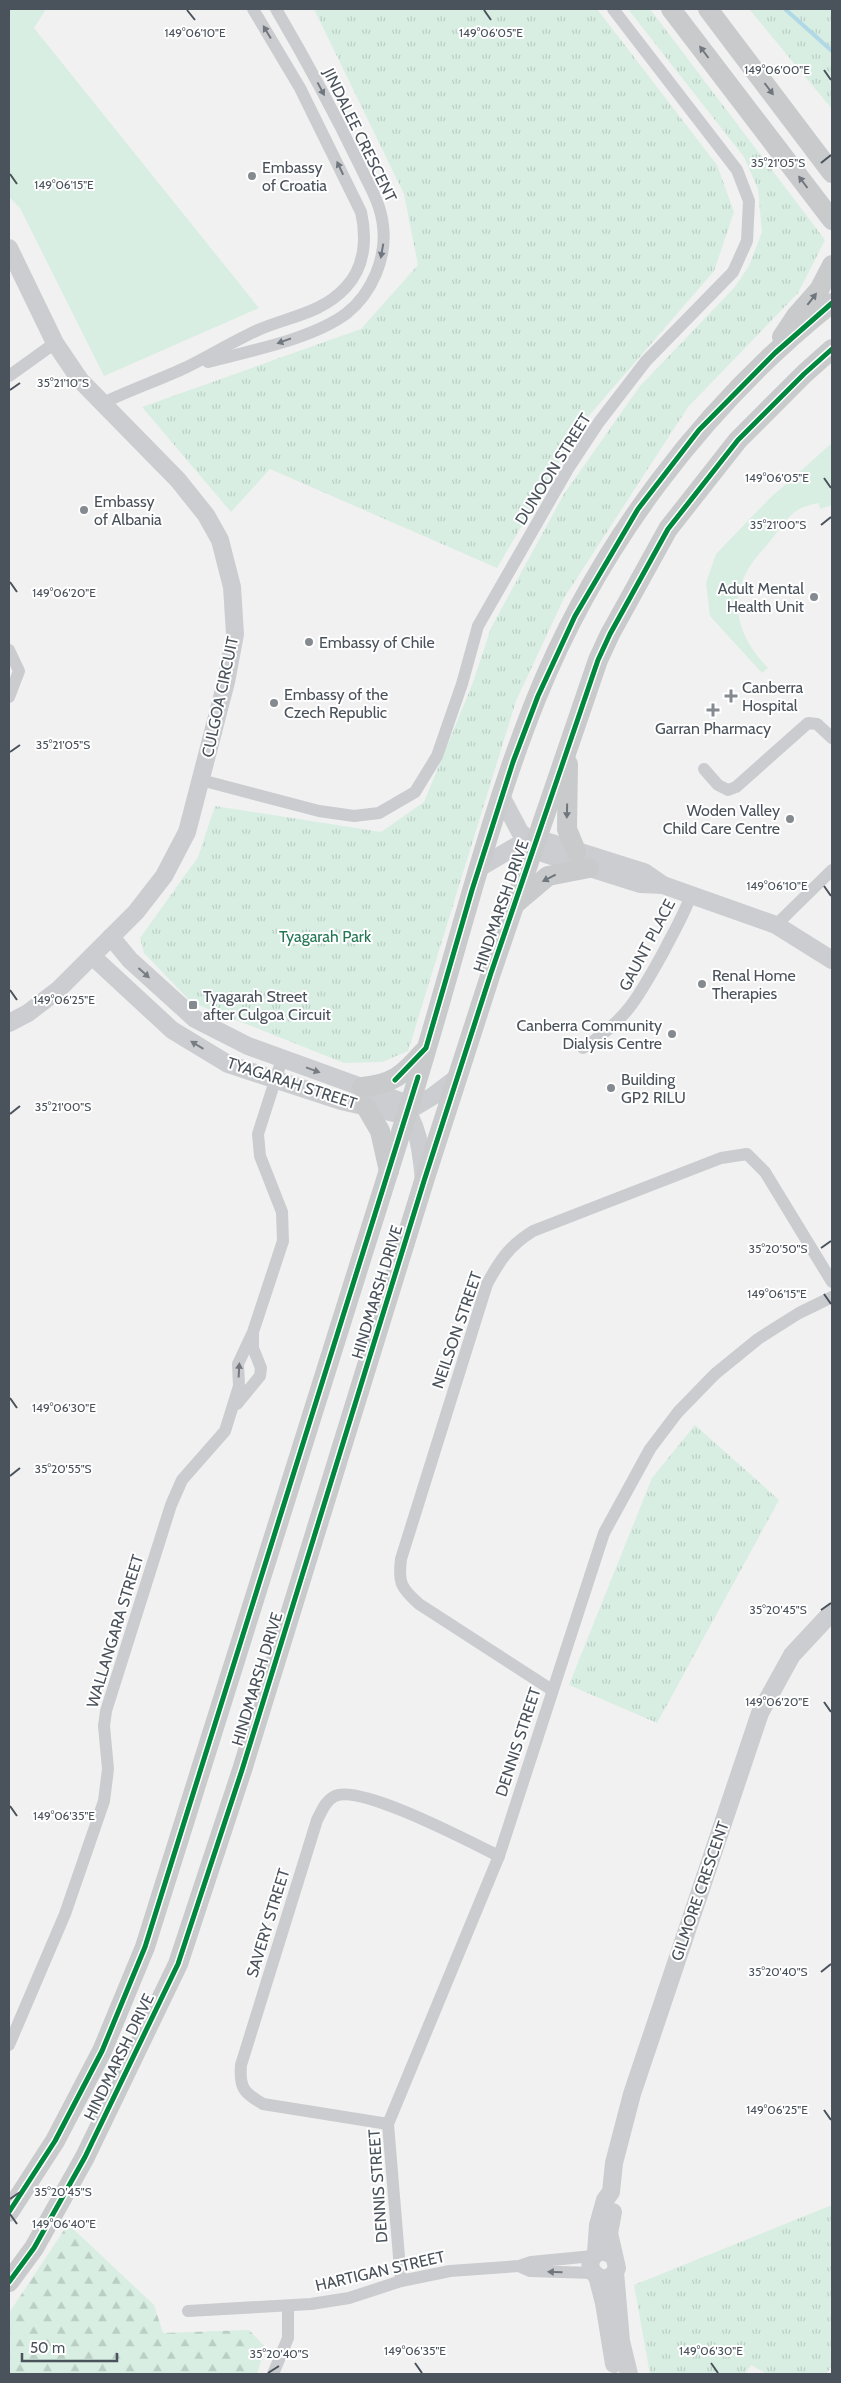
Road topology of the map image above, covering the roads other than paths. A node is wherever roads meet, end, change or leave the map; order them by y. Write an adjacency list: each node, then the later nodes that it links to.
1 (253, 9): 14 (street, JINDALEE CRESCENT, one-way to 1)
2 (276, 9): 14 (street, JINDALEE CRESCENT, one-way to 14)
3 (613, 9): 22 (street, DUNOON STREET)
4 (672, 9): 7 (main road, one-way to 4)
5 (708, 9): 6 (main road, one-way to 6)
6 (832, 173)
7 (832, 220)
8 (9, 248): 11 (street, CULGOA CIRCUIT)
9 (832, 265): 13 (main road, one-way to 9)
10 (832, 303): 13 (main road, HINDMARSH DRIVE)
11 (55, 343): 15 (street); 16 (street, CULGOA CIRCUIT)
12 (832, 349): 20 (main road, HINDMARSH DRIVE)
13 (775, 353): 23 (main road, HINDMARSH DRIVE)
14 (186, 367): 16 (street, JINDALEE CRESCENT)
15 (9, 376)
16 (103, 404): 22 (street, CULGOA CIRCUIT)
17 (9, 650): 18 (street)
18 (9, 697)
19 (832, 738): 21 (street)
20 (568, 744): 24 (main road, HINDMARSH DRIVE); 25 (main road, one-way to 25)
21 (704, 770)
22 (201, 780): 33 (street, CULGOA CIRCUIT)
23 (502, 798): 24 (street); 26 (main road, HINDMARSH DRIVE)
24 (535, 844): 25 (street); 26 (street); 27 (street); 31 (main road, HINDMARSH DRIVE)
25 (576, 851): 29 (street)
26 (479, 868): 37 (main road, HINDMARSH DRIVE)
27 (589, 868): 29 (street); 31 (main road, one-way to 31)
28 (832, 870): 32 (street)
29 (663, 885): 30 (street)
30 (691, 895): 32 (street); 38 (street, GAUNT PLACE)
31 (516, 904): 40 (main road, HINDMARSH DRIVE)
32 (776, 925): 35 (street)
33 (112, 937): 34 (street, CULGOA CIRCUIT); 39 (street, TYAGARAH STREET, one-way to 39)
34 (92, 956): 36 (street, CULGOA CIRCUIT); 41 (street, TYAGARAH STREET, one-way to 34)
35 (832, 960)
36 (9, 1024)
37 (426, 1048): 42 (main road); 44 (main road, HINDMARSH DRIVE)
38 (583, 1048)
39 (282, 1058): 41 (street, WALLANGARA STREET); 42 (street, TYAGARAH STREET, one-way to 42)
40 (458, 1076): 44 (street); 46 (main road, HINDMARSH DRIVE)
41 (276, 1078): 43 (street, TYAGARAH STREET); 49 (street, WALLANGARA STREET)
42 (362, 1087): 44 (street, TYAGARAH STREET)
43 (366, 1107): 44 (street, TYAGARAH STREET); 45 (main road)
44 (408, 1111): 45 (main road, HINDMARSH DRIVE); 46 (street)
45 (389, 1171): 56 (main road, HINDMARSH DRIVE)
46 (424, 1181): 59 (main road, HINDMARSH DRIVE)
47 (832, 1282): 52 (street, NEILSON STREET)
48 (832, 1297): 52 (street, DENNIS STREET)
49 (252, 1332): 50 (street, WALLANGARA STREET, one-way to 49); 50 (street, WALLANGARA STREET)
50 (233, 1410): 54 (street, WALLANGARA STREET)
51 (832, 1612): 57 (street, GILMORE CRESCENT)
52 (552, 1690): 53 (street, DENNIS STREET)
53 (499, 1856): 55 (street, DENNIS STREET); 55 (street, SAVERY STREET)
54 (9, 2045)
55 (388, 2124): 58 (street, DENNIS STREET)
56 (9, 2212)
57 (601, 2264): 58 (street, HARTIGAN STREET); 62 (street, GILMORE CRESCENT)
58 (401, 2281): 60 (street, HARTIGAN STREET)
59 (9, 2282)
60 (288, 2306): 61 (street, HARTIGAN STREET); 63 (street)
61 (188, 2311)
62 (615, 2342): 64 (street, GILMORE CRESCENT); 65 (street, GILMORE CRESCENT)
63 (273, 2374)
64 (617, 2374)
65 (629, 2374)

